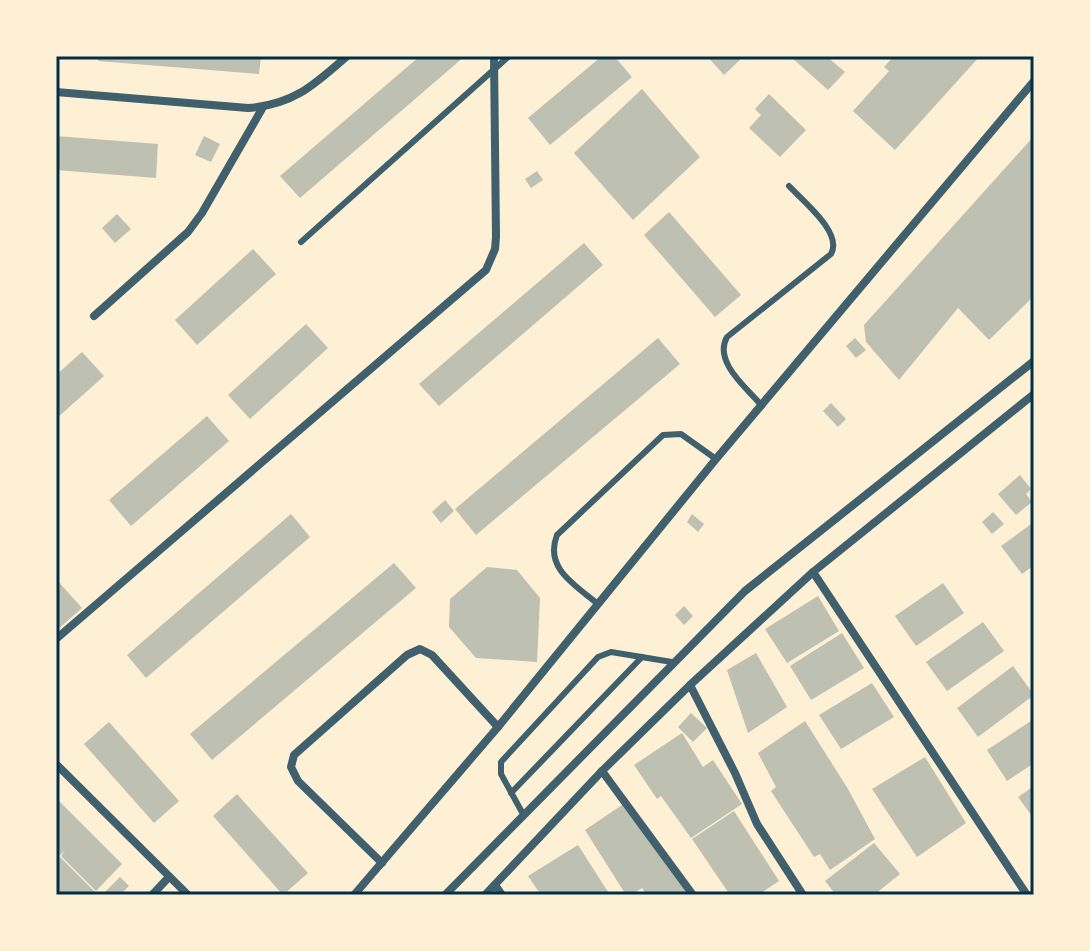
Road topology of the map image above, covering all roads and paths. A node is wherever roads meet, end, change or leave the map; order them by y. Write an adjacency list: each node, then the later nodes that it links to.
1 (347, 56): 7 (street)
2 (494, 56): 4 (street)
3 (509, 56): 4 (lane)
4 (494, 70): 9 (lane); 17 (street)
5 (1034, 81): 13 (street)
6 (56, 92): 7 (street)
7 (263, 107): 10 (street)
8 (789, 186): 13 (lane)
9 (301, 242)
10 (94, 316)
11 (1034, 361): 19 (street)
12 (1033, 395): 15 (street)
13 (762, 406): 14 (street)
14 (716, 459): 16 (street); 16 (lane)
15 (813, 572): 20 (street); 37 (street)
16 (598, 604): 21 (street)
17 (56, 639)
18 (642, 657): 19 (lane); 24 (lane); 24 (lane)
19 (672, 662): 25 (street)
20 (690, 685): 23 (street); 36 (street)
21 (498, 727): 26 (street); 26 (street)
22 (56, 764): 27 (street)
23 (602, 771): 28 (street); 35 (street)
24 (511, 793): 25 (lane)
25 (523, 814): 32 (street)
26 (382, 863): 31 (street)
27 (169, 877): 29 (street); 30 (street)
28 (495, 885): 33 (street); 34 (street)
29 (152, 895)
30 (188, 895)
31 (354, 895)
32 (445, 895)
33 (485, 895)
34 (502, 895)
35 (693, 895)
36 (803, 895)
37 (1027, 895)

